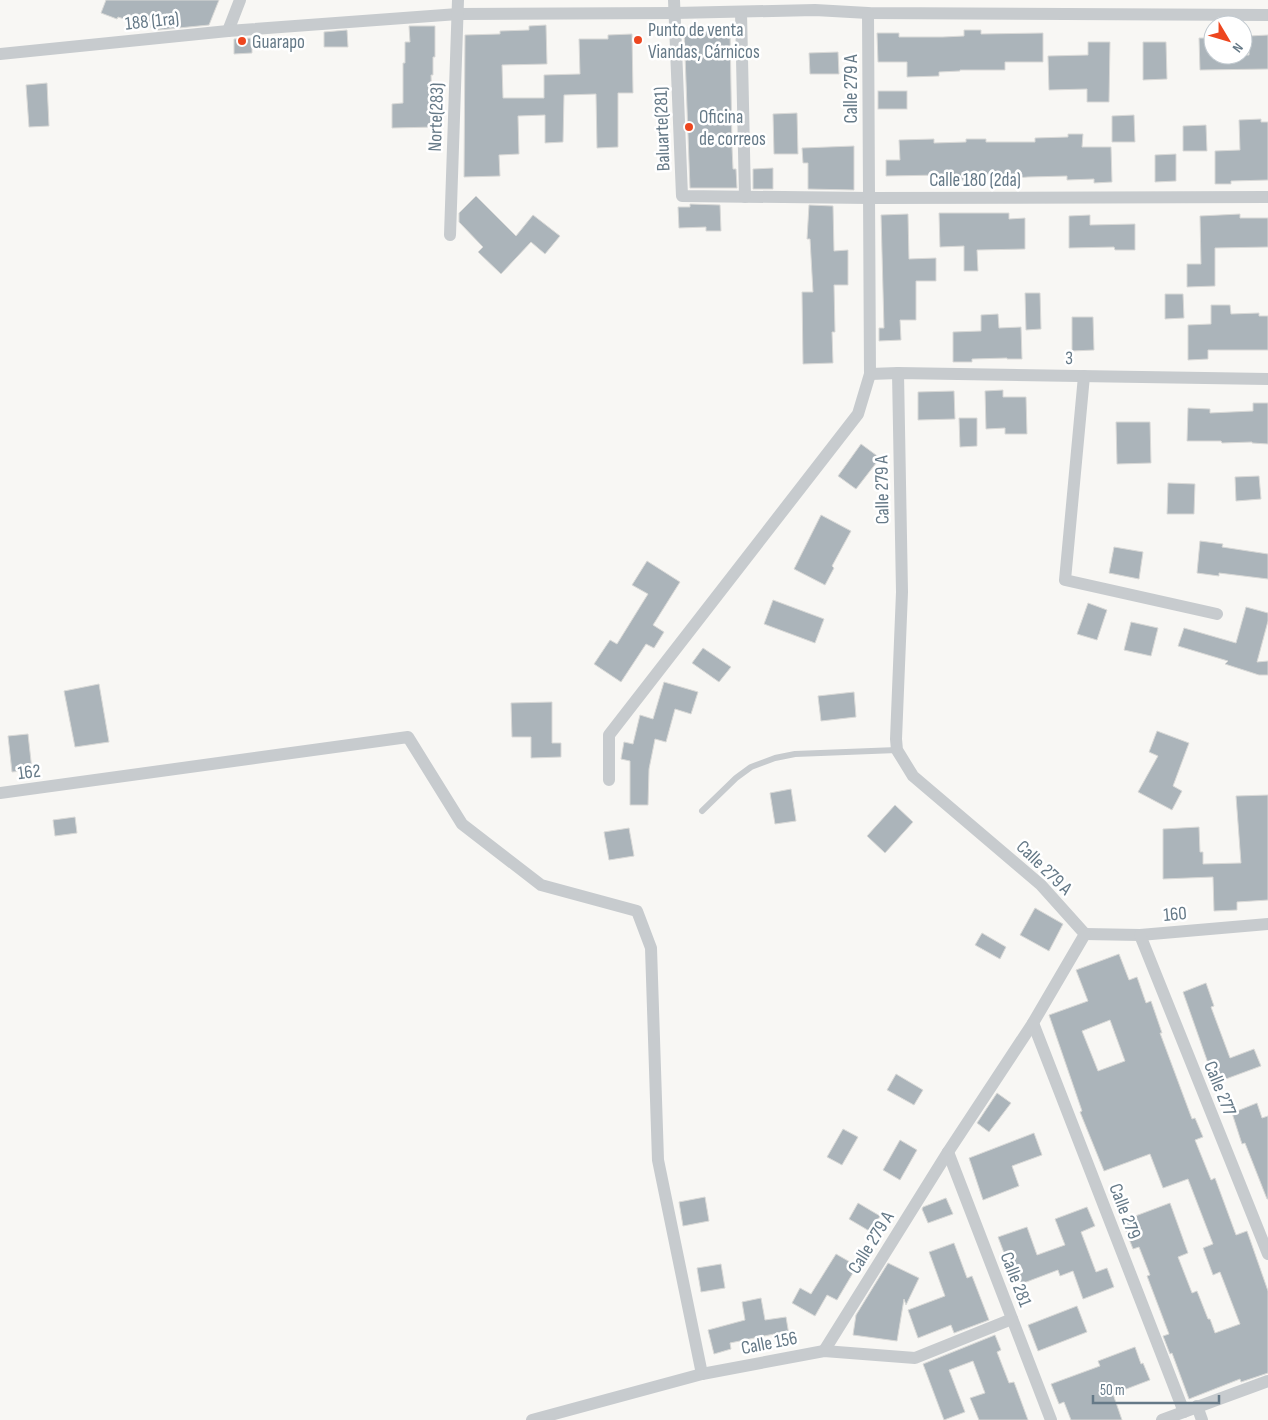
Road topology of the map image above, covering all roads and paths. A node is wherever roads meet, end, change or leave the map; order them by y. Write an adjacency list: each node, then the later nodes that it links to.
1 (240, 0): 12 (street)
2 (458, 0): 8 (street, Norte(283))
3 (674, 0): 7 (street, Baluarte(281))
4 (1013, 0): 10 (street)
5 (815, 5): 6 (street, 188 (1ra)); 9 (street, 188 (1ra))
6 (741, 12): 7 (street, 188 (1ra)); 15 (street)
7 (675, 13): 8 (street, 188 (1ra)); 14 (street, Baluarte(281))
8 (458, 14): 12 (street, 188 (1ra)); 18 (street, Norte(283))
9 (868, 14): 10 (street, 188 (1ra)); 17 (street, Calle 279 A)
10 (1013, 14): 11 (street, 188 (1ra))
11 (1268, 15)
12 (228, 31): 13 (street, 188 (1ra))
13 (0, 54)
14 (682, 196): 15 (street, Calle 180 (2da))
15 (745, 197): 17 (street, Calle 180 (2da))
16 (1268, 197): 17 (street, Calle 180 (2da))
17 (869, 198): 20 (street, Calle 279 A)
18 (450, 235)
19 (898, 373): 20 (street, 3); 21 (street, 3); 24 (street, Calle 279 A)
20 (870, 374): 25 (street, Calle 279 A)
21 (1084, 376): 22 (street, 3); 23 (street)
22 (1268, 379)
23 (1216, 614)
24 (897, 750): 27 (lane); 29 (street, Calle 279 A)
25 (609, 780)
26 (0, 793): 36 (street, 162)
27 (702, 811)
28 (1268, 924): 30 (street, 160)
29 (1085, 934): 30 (street, 160); 31 (street, Calle 279 A)
30 (1140, 935): 33 (street, Calle 277)
31 (1033, 1023): 32 (street, Calle 279 A); 39 (street, Calle 279)
32 (948, 1152): 34 (street, Calle 281); 35 (street, Calle 279 A)
33 (1268, 1254)
34 (1012, 1319): 35 (street, Calle 156); 41 (street, Calle 281)
35 (824, 1351): 36 (street, Calle 156)
36 (702, 1374): 40 (street, Calle 156)
37 (1268, 1381): 38 (street)
38 (1197, 1406): 39 (street); 43 (street)
39 (1184, 1412): 42 (street)
40 (532, 1420)
41 (1052, 1420)
42 (1162, 1420)
43 (1202, 1420)

